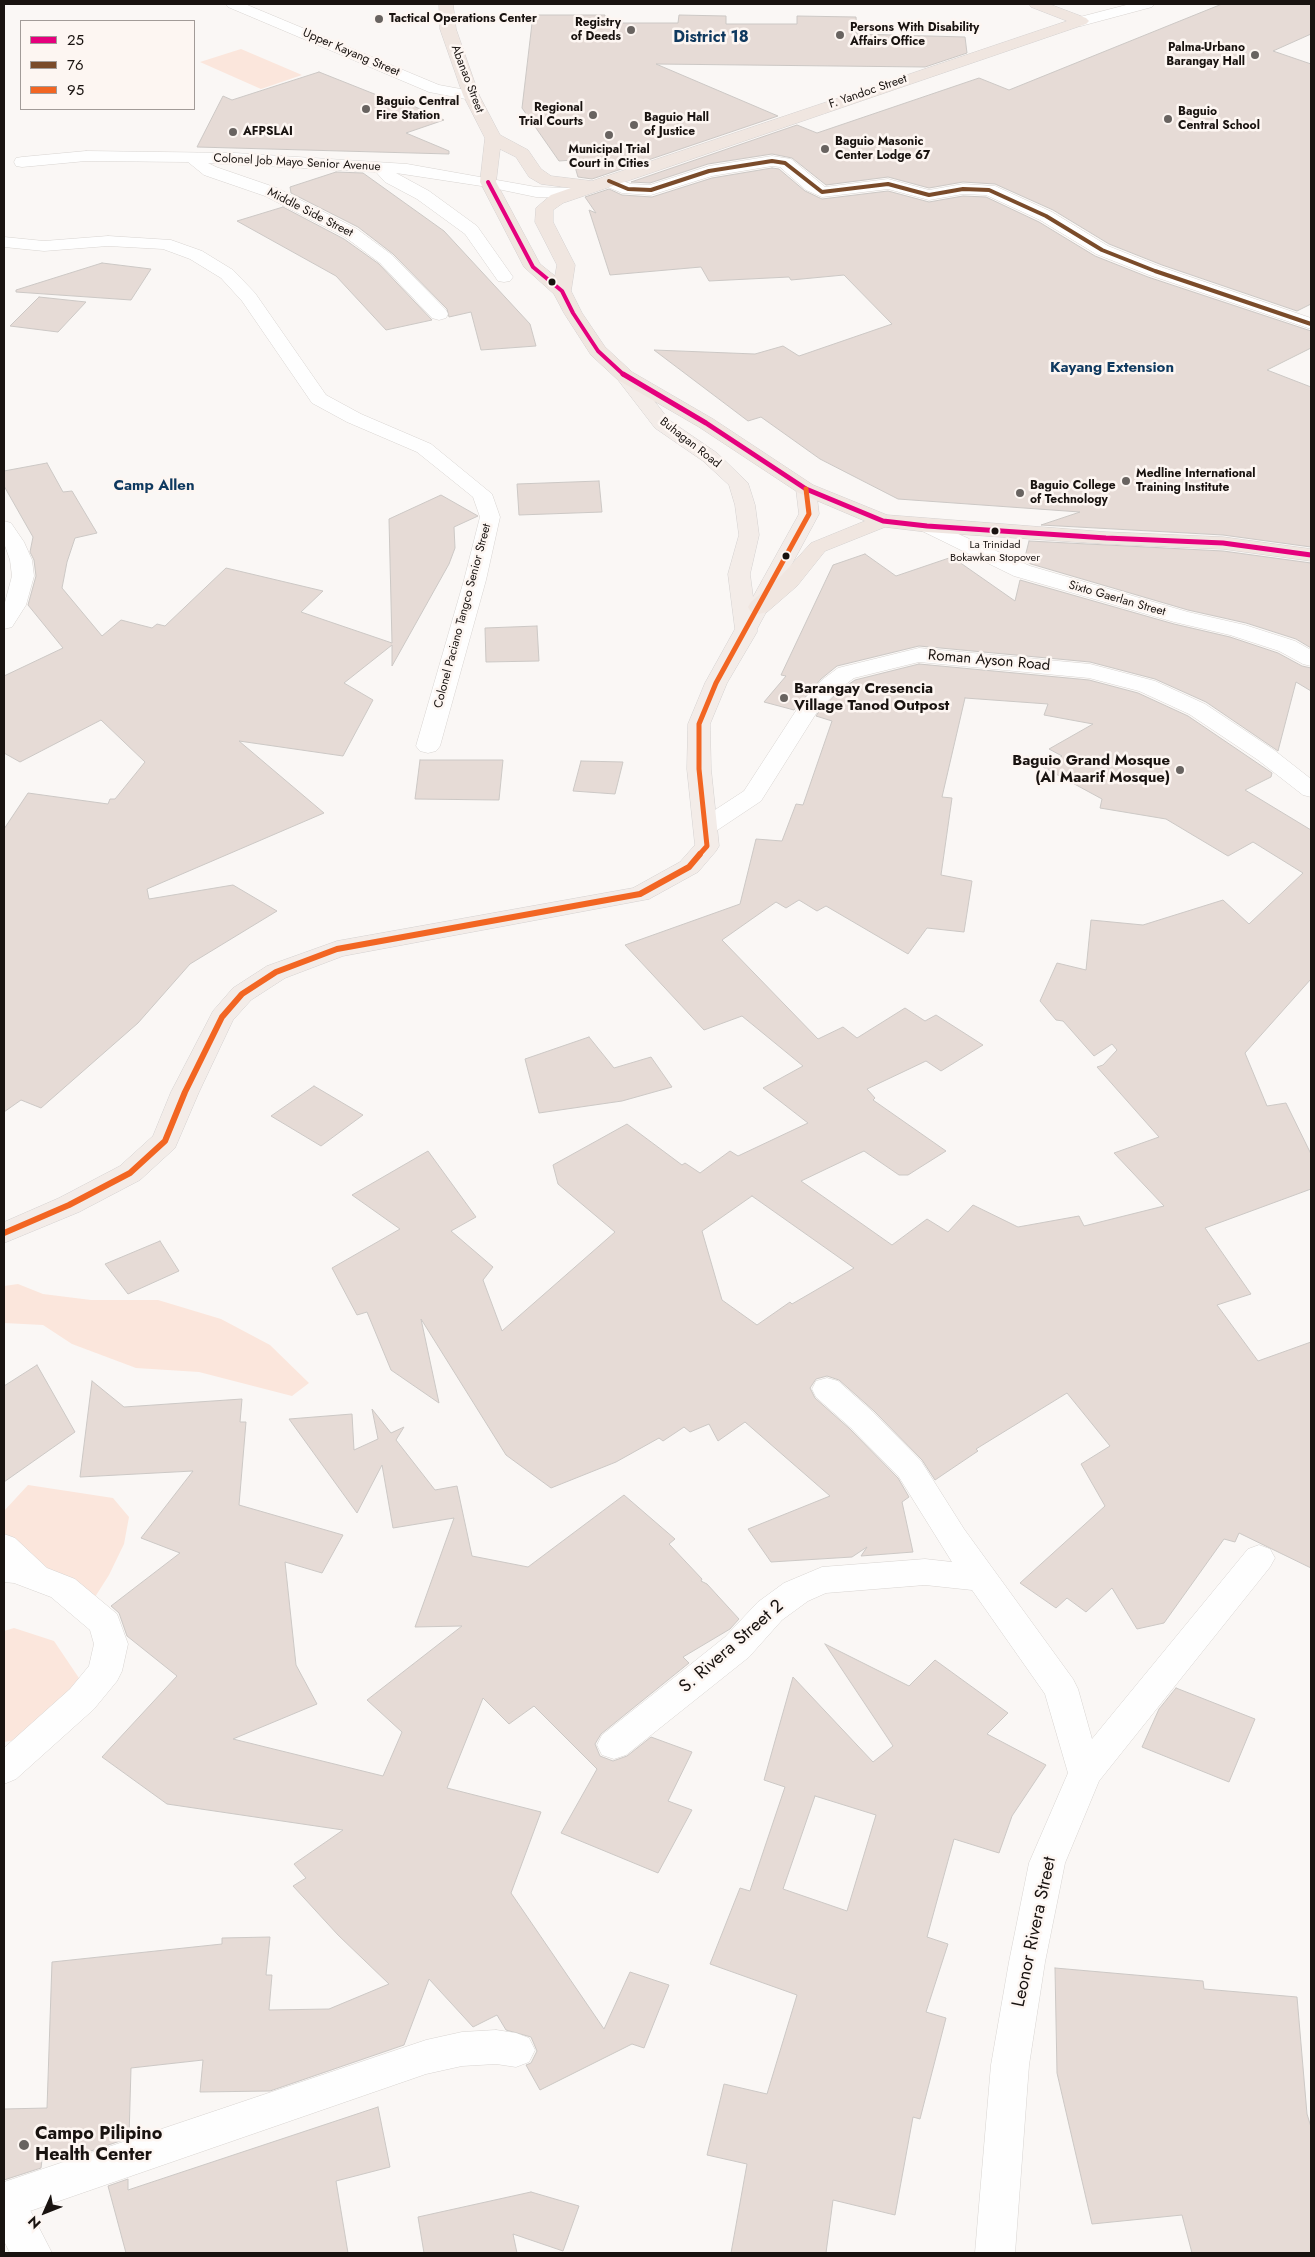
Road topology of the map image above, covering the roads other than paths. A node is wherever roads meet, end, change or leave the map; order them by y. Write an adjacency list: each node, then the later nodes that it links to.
1 (233, 4): 6 (street, Upper Kayang Street)
2 (446, 4): 6 (highway, Abanao Street)
3 (1036, 4): 5 (highway)
4 (1147, 4): 5 (street, F. Yandoc Street)
5 (1081, 21): 11 (highway, F. Yandoc Street)
6 (471, 95): 7 (highway, Abanao Street)
7 (493, 138): 12 (highway); 13 (highway)
8 (187, 157): 9 (street, Colonel Job Mayo Senior Avenue); 10 (street, Colonel Job Mayo Senior Avenue); 18 (street, Middle Side Street)
9 (5, 163)
10 (379, 167): 12 (street, Colonel Job Mayo Senior Avenue); 16 (street)
11 (609, 181): 13 (highway, F. Yandoc Street); 19 (street)
12 (488, 182): 14 (street, Colonel Job Mayo Senior Avenue); 17 (highway)
13 (591, 186): 14 (highway, F. Yandoc Street)
14 (570, 194): 17 (highway, F. Yandoc Street)
15 (4, 242): 30 (street, Colonel Paciano Tangco Senior Street)
16 (504, 277)
17 (562, 290): 20 (highway)
18 (439, 314)
19 (1311, 324)
20 (625, 376): 21 (highway); 28 (main road, Buhagan Road)
21 (806, 489): 22 (highway); 26 (main road)
22 (883, 520): 23 (highway); 26 (highway)
23 (927, 526): 25 (highway); 29 (street, Sixto Gaerlan Street)
24 (4, 527): 27 (street)
25 (1311, 555)
26 (759, 607): 28 (main road)
27 (4, 622)
28 (746, 632): 32 (main road)
29 (1311, 659)
30 (428, 746)
31 (1311, 790): 32 (street, Roman Ayson Road)
32 (707, 826): 33 (main road)
33 (4, 1233)
34 (827, 1388): 39 (street)
35 (4, 1547): 38 (street)
36 (1259, 1558): 42 (street, Leonor Rivera Street)
37 (4, 1569): 38 (street)
38 (37, 1578): 41 (street)
39 (982, 1578): 40 (street, S. Rivera Street 2); 42 (street)
40 (614, 1746)
41 (4, 1769)
42 (1084, 1773): 47 (street, Leonor Rivera Street)
43 (516, 2050): 44 (street)
44 (4, 2201)
45 (4, 2216): 46 (street)
46 (32, 2253)
47 (995, 2253)

